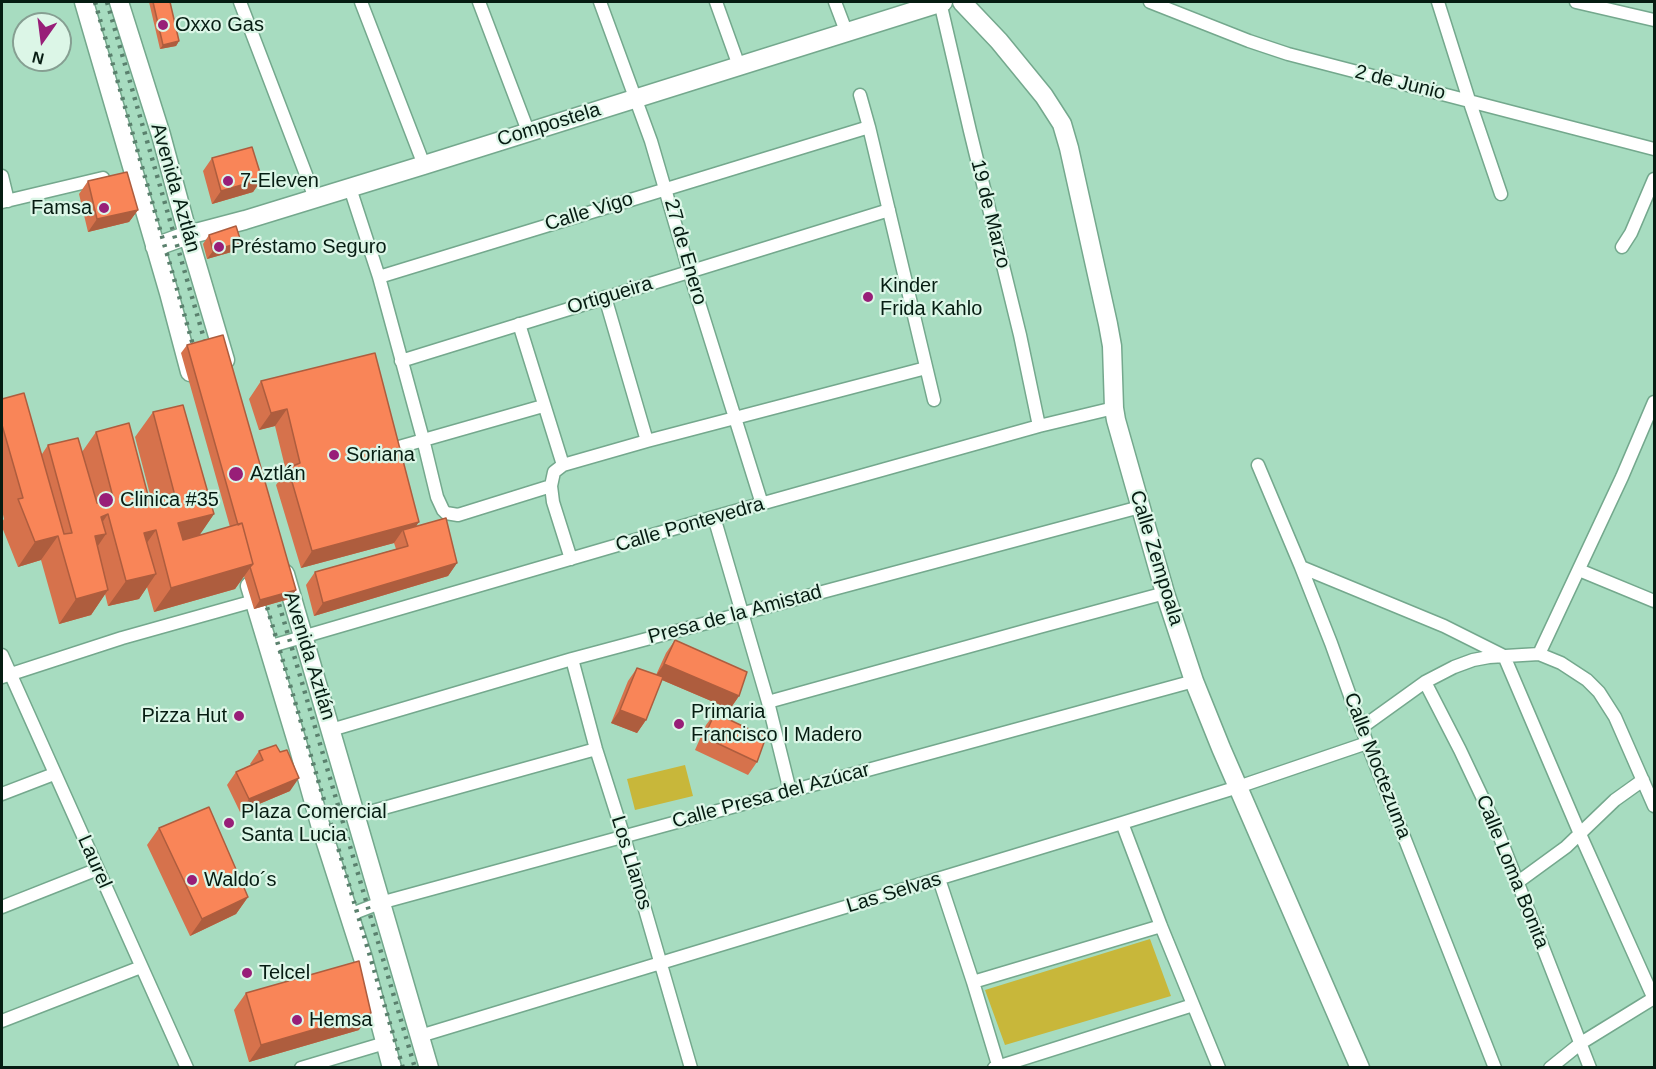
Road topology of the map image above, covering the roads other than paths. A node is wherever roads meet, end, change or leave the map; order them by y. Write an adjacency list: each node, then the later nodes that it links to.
1 (84, 2): 24 (street, Avenida Aztlán)
2 (119, 2): 33 (street, Avenida Aztlán)
3 (240, 2): 30 (street)
4 (361, 2): 23 (street)
5 (479, 2): 21 (street)
6 (600, 2): 18 (street, 27 de Enero)
7 (716, 2): 16 (street)
8 (835, 2): 15 (street)
9 (941, 2): 15 (street, Compostela); 49 (street, 19 de Marzo)
10 (962, 2): 47 (street, Calle Zempoala)
11 (1150, 2): 19 (street, 2 de Junio)
12 (1438, 2): 19 (street)
13 (1576, 2): 14 (street)
14 (1654, 20)
15 (846, 32): 16 (street, Compostela)
16 (740, 66): 18 (street, Compostela)
17 (860, 95): 20 (street)
18 (635, 99): 21 (street, Compostela); 28 (street, 27 de Enero)
19 (1468, 100): 22 (street, 2 de Junio); 29 (street)
20 (869, 127): 28 (street, Calle Vigo); 32 (street)
21 (528, 131): 23 (street, Compostela)
22 (1654, 149)
23 (424, 165): 27 (street, Compostela)
24 (122, 174): 31 (street); 34 (street, Avenida Aztlán)
25 (2, 176): 31 (street)
26 (1654, 179): 35 (street)
27 (350, 188): 30 (street, Compostela); 37 (street)
28 (666, 189): 36 (street, 27 de Enero); 37 (street, Calle Vigo)
29 (1501, 194)
30 (315, 198): 33 (street, Compostela)
31 (5, 201)
32 (889, 210): 36 (street, Ortigueira); 41 (street)
33 (188, 235): 34 (street, Compostela); 42 (street, Avenida Aztlán)
34 (154, 247): 43 (street, Avenida Aztlán)
35 (1622, 247)
36 (689, 271): 38 (street, Ortigueira); 48 (street, 27 de Enero)
37 (379, 277): 40 (street)
38 (605, 297): 39 (street, Ortigueira); 51 (street)
39 (519, 324): 40 (street, Ortigueira); 46 (street)
40 (400, 361): 50 (street)
41 (926, 368): 44 (street); 48 (street)
42 (229, 375)
43 (195, 391)
44 (934, 400)
45 (1654, 402): 63 (street)
46 (543, 406): 50 (street); 53 (street)
47 (1114, 408): 49 (street, Calle Pontevedra); 57 (street, Calle Zempoala)
48 (736, 418): 51 (street); 56 (street, 27 de Enero)
49 (1040, 426): 56 (street, Calle Pontevedra)
50 (423, 439): 52 (street); 55 (street)
51 (647, 441): 53 (street)
52 (392, 449)
53 (563, 465): 55 (street)
54 (1258, 465): 61 (street, Calle Moctezuma)
55 (551, 486): 59 (street)
56 (762, 504): 58 (street, Calle Pontevedra)
57 (1140, 507): 64 (street, Calle Zempoala); 67 (street, Presa de la Amistad)
58 (714, 517): 59 (street, Calle Pontevedra); 67 (street)
59 (571, 559): 68 (street, Calle Pontevedra)
60 (281, 562): 68 (street, Avenida Aztlán)
61 (1301, 567): 72 (street); 78 (street, Calle Moctezuma)
62 (245, 569): 65 (street, Avenida Aztlán)
63 (1579, 570): 66 (street); 70 (street)
64 (1165, 593): 75 (street, Calle Zempoala); 77 (street)
65 (254, 602): 69 (street, Avenida Aztlán); 74 (street)
66 (1654, 602)
67 (742, 613): 73 (street, Presa de la Amistad); 77 (street)
68 (303, 637): 69 (street, Calle Pontevedra); 79 (street, Avenida Aztlán)
69 (268, 647): 97 (street, Avenida Aztlán)
70 (1539, 654): 72 (street); 83 (street)
71 (2, 656): 74 (street, Laurel)
72 (1504, 656): 76 (street); 90 (street)
73 (572, 659): 79 (street, Presa de la Amistad); 81 (street, Los Llanos)
74 (6, 675): 82 (street, Laurel)
75 (1194, 681): 84 (street, Calle Zempoala); 85 (street, Calle Presa del Azúcar)
76 (1425, 682): 78 (street); 94 (street, Calle Loma Bonita)
77 (768, 702): 85 (street)
78 (1361, 728): 80 (street, Calle Moctezuma)
79 (331, 730): 88 (street, Avenida Aztlán)
80 (1366, 743): 84 (street, Las Selvas); 116 (street, Calle Moctezuma)
81 (596, 749): 88 (street); 91 (street, Los Llanos)
82 (54, 774): 86 (street); 92 (street, Laurel)
83 (1643, 780): 87 (street); 90 (street)
84 (1238, 788): 89 (street, Las Selvas); 115 (street, Calle Zempoala)
85 (790, 791): 91 (street, Calle Presa del Azúcar)
86 (2, 794)
87 (1654, 806)
88 (355, 816): 95 (street, Avenida Aztlán)
89 (1122, 823): 93 (street, Las Selvas); 98 (street)
90 (1580, 834): 94 (street); 102 (street)
91 (624, 837): 95 (street, Calle Presa del Azúcar); 99 (street, Los Llanos)
92 (98, 869): 96 (street); 100 (street, Laurel)
93 (939, 879): 99 (street, Las Selvas); 101 (street)
94 (1518, 882): 107 (street, Calle Loma Bonita)
95 (380, 903): 97 (street, Calle Presa del Azúcar); 105 (street, Avenida Aztlán)
96 (2, 907)
97 (349, 915): 106 (street, Avenida Aztlán)
98 (1161, 926): 101 (street); 103 (street)
99 (661, 963): 105 (street, Las Selvas); 113 (street, Los Llanos)
100 (141, 967): 104 (street); 109 (street, Laurel)
101 (974, 982): 108 (street)
102 (1654, 998): 107 (street)
103 (1193, 1005): 108 (street); 114 (street)
104 (2, 1021)
105 (420, 1036): 112 (street, Avenida Aztlán)
106 (385, 1043): 110 (street); 111 (street, Avenida Aztlán)
107 (1581, 1043): 117 (street); 118 (street, Calle Loma Bonita)
108 (998, 1067)
109 (188, 1068)
110 (301, 1068)
111 (392, 1068)
112 (429, 1068)
113 (691, 1068)
114 (1219, 1068)
115 (1360, 1068)
116 (1495, 1068)
117 (1550, 1068)
118 (1590, 1068)

